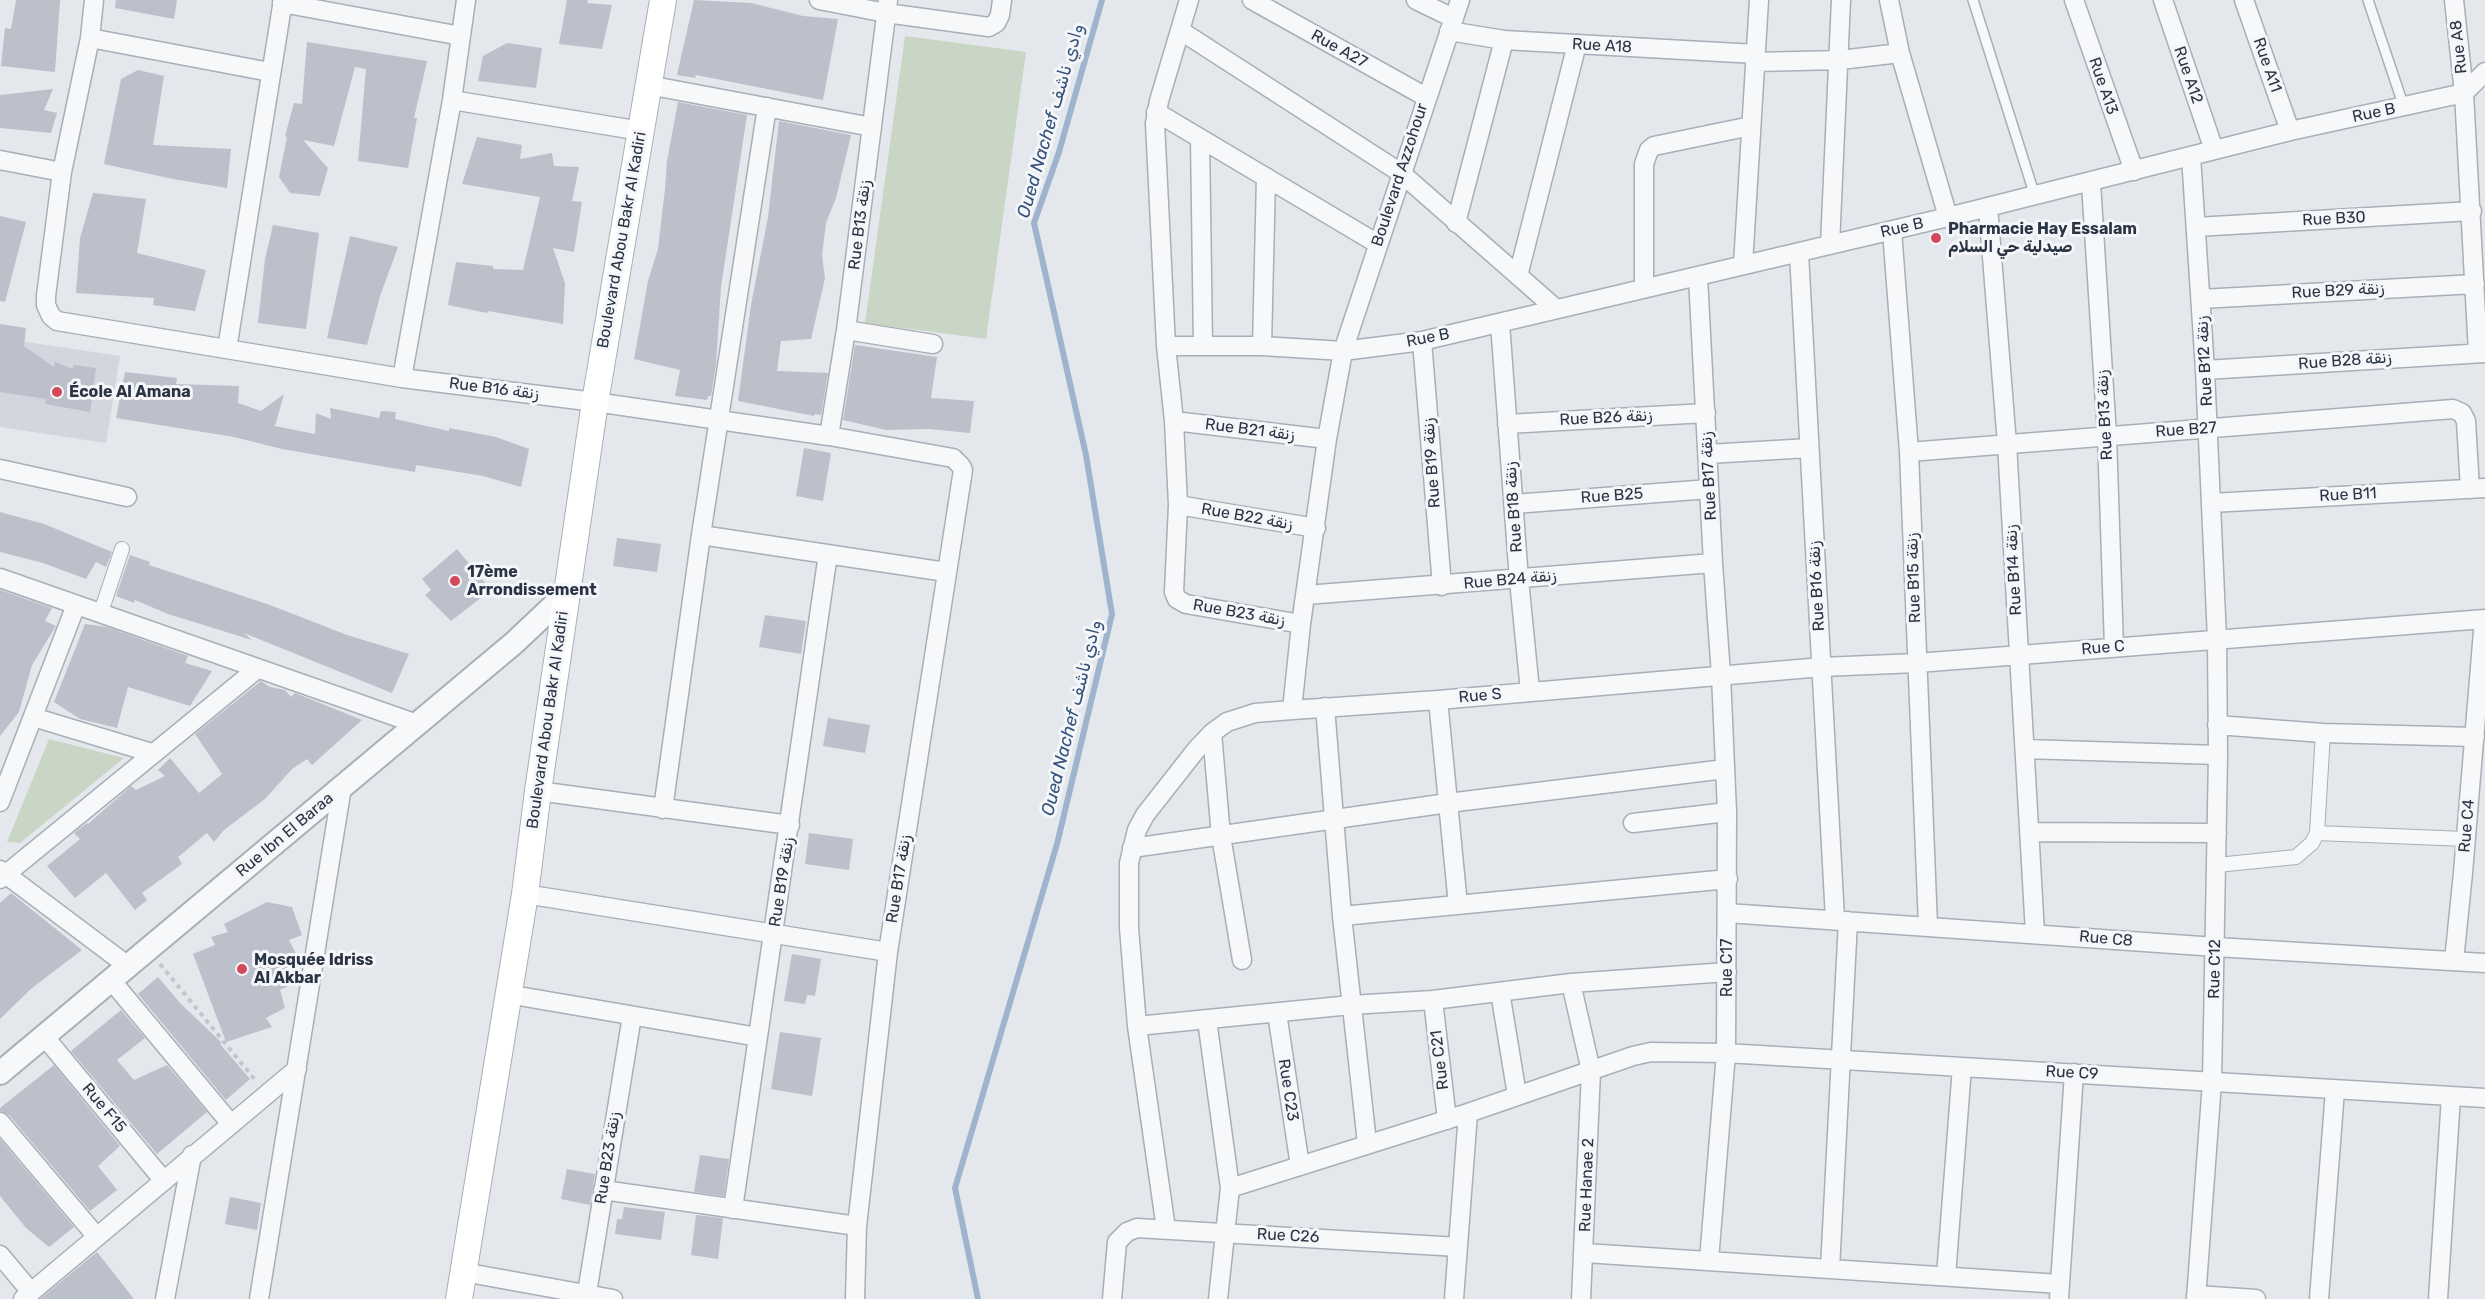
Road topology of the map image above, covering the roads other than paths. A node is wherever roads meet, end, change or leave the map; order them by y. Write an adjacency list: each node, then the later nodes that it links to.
1 (94, 0): 24 (street)
2 (466, 0): 23 (street)
3 (663, 0): 32 (main road, Boulevard Abou Bakr Al Kadiri)
4 (819, 0): 20 (street)
5 (1002, 0): 20 (street)
6 (1189, 0): 22 (street)
7 (1252, 0): 34 (street, Rue A27)
8 (1416, 0): 21 (street, Rue A18)
9 (1460, 0): 21 (street, Boulevard Azzohour)
10 (1758, 0): 28 (street)
11 (1841, 0): 29 (street)
12 (1889, 0): 27 (street)
13 (1973, 0): 52 (lane)
14 (2074, 0): 47 (street, Rue A13)
15 (2163, 0): 44 (street, Rue A12)
16 (2244, 0): 42 (street, Rue A11)
17 (2368, 0): 37 (lane)
18 (2454, 0): 33 (street, Rue A8)
19 (283, 1): 23 (street); 30 (street)
20 (887, 7): 40 (street, Rue B13 زنقة)
21 (1451, 25): 25 (street, Rue A18); 34 (street, Boulevard Azzohour)
22 (1181, 32): 38 (street); 49 (street)
23 (461, 36): 35 (street)
24 (90, 38): 30 (street); 48 (street)
25 (1504, 40): 26 (street, Rue A18); 56 (street)
26 (1577, 44): 28 (street, Rue A18); 63 (street)
27 (1900, 53): 29 (street, Rue A18); 55 (street)
28 (1756, 58): 29 (street, Rue A18); 39 (street)
29 (1840, 60): 60 (street)
30 (270, 72): 76 (street)
31 (2485, 72): 33 (street)
32 (648, 84): 36 (street); 41 (main road, Boulevard Abou Bakr Al Kadiri)
33 (2464, 93): 37 (street, Rue B); 54 (street, Rue A8)
34 (1426, 97): 49 (street, Boulevard Azzohour)
35 (452, 99): 41 (street); 80 (street)
36 (766, 107): 40 (street); 83 (street)
37 (2404, 107): 42 (street, Rue B)
38 (1156, 112): 43 (street); 73 (street)
39 (1751, 126): 62 (street); 66 (street)
40 (872, 127): 70 (street, Rue B13 زنقة)
41 (641, 131): 81 (main road, Boulevard Abou Bakr Al Kadiri)
42 (2290, 131): 44 (street, Rue B)
43 (1200, 138): 50 (street); 74 (street)
44 (2214, 150): 45 (street, Rue B)
45 (2191, 156): 47 (street, Rue B); 57 (street, Rue B12 زنقة)
46 (0, 160): 48 (street)
47 (2134, 171): 51 (street, Rue B)
48 (62, 172): 76 (street, Rue B16 زنقة)
49 (1401, 173): 56 (street); 59 (street, Boulevard Azzohour)
50 (1266, 177): 59 (street); 75 (street)
51 (2091, 183): 52 (street, Rue B); 88 (street, Rue B13 زنقة)
52 (2035, 196): 53 (street, Rue B)
53 (1988, 207): 55 (street, Rue B); 90 (street, Rue B14 زنقة)
54 (2472, 211): 57 (street, Rue B30); 65 (street, Rue A8)
55 (1948, 218): 58 (street, Rue B)
56 (1456, 224): 63 (street)
57 (2196, 227): 67 (street, Rue B12 زنقة)
58 (1892, 231): 60 (street, Rue B); 92 (street, Rue B15 زنقة)
59 (1378, 244): 77 (street, Boulevard Azzohour)
60 (1830, 245): 61 (street, Rue B)
61 (1799, 253): 62 (street, Rue B); 91 (street, Rue B16 زنقة)
62 (1743, 265): 64 (street, Rue B)
63 (1518, 276): 68 (street)
64 (1698, 277): 66 (street, Rue B); 82 (street, Rue B17 زنقة)
65 (2475, 284): 67 (street, Rue B29 زنقة); 78 (street, Rue A8)
66 (1644, 289): 68 (street, Rue B)
67 (2201, 299): 79 (street, Rue B12 زنقة)
68 (1555, 308): 69 (street, Rue B)
69 (1500, 323): 71 (street, Rue B); 85 (street, Rue B18 زنقة)
70 (846, 330): 72 (street); 87 (street, Rue B13 زنقة)
71 (1422, 341): 77 (street, Rue B); 110 (street, Rue B19 زنقة)
72 (933, 344)
73 (1166, 346): 74 (street, Rue B); 84 (street)
74 (1203, 346): 75 (street, Rue B)
75 (1262, 346): 77 (street, Rue B)
76 (227, 349): 80 (street, Rue B16 زنقة)
77 (1343, 351): 89 (street, Boulevard Azzohour)
78 (2482, 353): 79 (street, Rue B28 زنقة)
79 (2205, 370): 86 (street, Rue B12 زنقة)
80 (402, 378): 81 (street, Rue B16 زنقة)
81 (595, 402): 83 (street, Rue B16 زنقة); 111 (main road, Boulevard Abou Bakr Al Kadiri)
82 (1706, 413): 85 (street, Rue B26 زنقة); 93 (street, Rue B17 زنقة)
83 (720, 419): 87 (street, Rue B16 زنقة); 103 (street)
84 (1173, 421): 89 (street, Rue B21 زنقة); 101 (street)
85 (1507, 424): 100 (street, Rue B18 زنقة)
86 (2208, 428): 88 (street, Rue B27); 97 (street, Rue B27); 99 (street, Rue B12 زنقة)
87 (828, 436): 94 (street, Rue B16 زنقة)
88 (2107, 436): 90 (street, Rue B27); 118 (street, Rue B13 زنقة)
89 (1327, 439): 102 (street, Boulevard Azzohour)
90 (2007, 444): 92 (street, Rue B27); 119 (street, Rue B14 زنقة)
91 (1809, 448): 93 (street); 121 (street, Rue B16 زنقة)
92 (1909, 452): 120 (street, Rue B15 زنقة)
93 (1708, 454): 96 (street, Rue B17 زنقة)
94 (958, 462): 107 (street, Rue B17 زنقة)
95 (0, 469): 98 (street)
96 (1709, 489): 100 (street, Rue B25); 106 (street, Rue B17 زنقة)
97 (2478, 489): 99 (street, Rue B11)
98 (127, 497)
99 (2211, 502): 117 (street, Rue B12 زنقة)
100 (1514, 504): 109 (street, Rue B18 زنقة)
101 (1178, 505): 102 (street, Rue B22 زنقة); 116 (street, Rue B23 زنقة)
102 (1316, 528): 112 (street, Boulevard Azzohour)
103 (701, 535): 105 (street); 143 (street)
104 (122, 549): 114 (street)
105 (828, 554): 107 (street); 147 (street, Rue B19 زنقة)
106 (1713, 563): 109 (street, Rue B24 زنقة); 123 (street, Rue B17 زنقة)
107 (946, 572): 166 (street, Rue B17 زنقة)
108 (0, 578): 113 (street)
109 (1519, 580): 110 (street, Rue B24 زنقة); 124 (street, Rue B18 زنقة)
110 (1442, 586): 112 (street, Rue B24 زنقة)
111 (567, 593): 130 (street, Rue Ibn El Baraa); 140 (main road, Boulevard Abou Bakr Al Kadiri)
112 (1306, 595): 116 (street, Boulevard Azzohour)
113 (76, 605): 114 (street); 128 (street)
114 (100, 612): 122 (street)
115 (2485, 619): 117 (street, Rue C); 129 (street, Rue C4)
116 (1301, 624): 127 (street, Boulevard Azzohour)
117 (2217, 639): 118 (street, Rue C); 131 (street, Rue C12)
118 (2114, 647): 119 (street, Rue C)
119 (2019, 655): 120 (street, Rue C); 135 (street, Rue B14 زنقة)
120 (1917, 663): 121 (street, Rue C); 162 (street, Rue B15 زنقة)
121 (1822, 667): 123 (street, Rue C); 161 (street, Rue B16 زنقة)
122 (257, 669): 130 (street); 136 (street)
123 (1721, 675): 124 (street, Rue S); 138 (street, Rue C17)
124 (1530, 692): 125 (street, Rue S)
125 (1438, 700): 126 (street, Rue S); 142 (street)
126 (1325, 707): 127 (street, Rue S); 145 (street)
127 (1292, 710): 132 (street, Rue S)
128 (33, 717): 136 (street); 141 (street)
129 (2481, 717): 134 (street, Rue C4)
130 (417, 724): 139 (street, Rue Ibn El Baraa)
131 (2217, 725): 133 (street); 137 (street, Rue C12)
132 (1212, 733): 151 (street); 153 (street)
133 (2323, 733): 134 (street); 150 (street)
134 (2475, 737): 152 (street, Rue C4)
135 (2025, 749): 137 (street); 148 (street, Rue B14 زنقة)
136 (152, 753): 155 (street)
137 (2218, 755): 149 (street, Rue C12)
138 (1725, 769): 142 (street); 144 (street, Rue C17)
139 (342, 788): 171 (street, Rue Ibn El Baraa); 186 (street)
140 (538, 791): 143 (street); 157 (main road, Boulevard Abou Bakr Al Kadiri)
141 (0, 802)
142 (1448, 803): 145 (street); 158 (street)
143 (663, 808): 147 (street)
144 (1727, 812): 146 (street); 156 (street, Rue C17)
145 (1334, 820): 151 (street); 160 (street)
146 (1633, 824)
147 (790, 825): 163 (street, Rue B19 زنقة)
148 (2030, 832): 149 (street); 164 (street, Rue B14 زنقة)
149 (2217, 833): 154 (street, Rue C12)
150 (2317, 833): 152 (street); 154 (street)
151 (1221, 836): 153 (street); 167 (street)
152 (2466, 839): 168 (street, Rue C4)
153 (1132, 848): 180 (street)
154 (2217, 865): 165 (street, Rue C12)
155 (2, 875): 171 (street)
156 (1728, 879): 158 (street); 159 (street, Rue C17)
157 (525, 894): 163 (street); 174 (main road, Boulevard Abou Bakr Al Kadiri)
158 (1458, 905): 160 (street)
159 (1727, 913): 161 (street, Rue C8); 170 (street, Rue C17)
160 (1342, 916): 176 (street)
161 (1841, 920): 162 (street, Rue C8); 184 (street, Rue B16 زنقة)
162 (1928, 926): 164 (street, Rue C8)
163 (774, 933): 166 (street); 182 (street, Rue B19 زنقة)
164 (2035, 933): 165 (street, Rue C8)
165 (2216, 948): 168 (street, Rue C8); 190 (street, Rue C12)
166 (888, 952): 206 (street, Rue B17 زنقة)
167 (1242, 960)
168 (2454, 961): 169 (street, Rue C8)
169 (2485, 963)
170 (1727, 972): 172 (street); 183 (street, Rue C17)
171 (120, 973): 181 (street, Rue Ibn El Baraa); 198 (street)
172 (1571, 984): 173 (street); 187 (street, Rue Hanae 2)
173 (1500, 992): 175 (street); 192 (street)
174 (507, 994): 178 (street); 215 (main road, Boulevard Abou Bakr Al Kadiri)
175 (1433, 1000): 176 (street); 196 (street, Rue C21)
176 (1351, 1005): 177 (street); 199 (street)
177 (1276, 1013): 179 (street); 201 (street, Rue C23)
178 (632, 1016): 182 (street); 204 (street, Rue B23 زنقة)
179 (1207, 1020): 180 (street); 203 (street)
180 (1137, 1026): 207 (street)
181 (44, 1036): 188 (street, Rue Ibn El Baraa); 202 (street, Rue F15)
182 (758, 1036): 205 (street, Rue B19 زنقة)
183 (1726, 1053): 184 (street, Rue C9); 187 (street, Rue C9); 213 (street, Rue C17)
184 (1840, 1060): 185 (street, Rue C9); 214 (street, Rue B16 زنقة)
185 (1962, 1067): 189 (street, Rue C9); 216 (street)
186 (297, 1069): 198 (street); 222 (street)
187 (1591, 1071): 192 (street, Rue C9); 211 (street, Rue Hanae 2)
188 (0, 1073)
189 (2074, 1073): 190 (street, Rue C9); 217 (street)
190 (2212, 1082): 191 (street, Rue C9); 220 (street, Rue C12)
191 (2335, 1090): 193 (street, Rue C9); 231 (street)
192 (1517, 1095): 195 (street, Rue C9)
193 (2451, 1096): 194 (street, Rue C9); 232 (street)
194 (2485, 1098)
195 (1468, 1113): 196 (street, Rue C9); 210 (street)
196 (1447, 1120): 199 (street, Rue C9)
197 (0, 1122): 209 (street)
198 (231, 1124): 200 (street)
199 (1367, 1143): 201 (street, Rue C9)
200 (192, 1155): 202 (street); 221 (street)
201 (1300, 1166): 203 (street, Rue C9)
202 (164, 1181): 209 (street)
203 (1230, 1188): 208 (street)
204 (603, 1190): 205 (street); 219 (street, Rue B23 زنقة)
205 (733, 1209): 206 (street)
206 (857, 1226): 225 (street, Rue B17 زنقة)
207 (1166, 1229): 208 (street, Rue C26); 226 (street, Rue C26)
208 (1225, 1232): 210 (street, Rue C26); 227 (street)
209 (97, 1237): 218 (street)
210 (1458, 1247): 228 (street)
211 (1585, 1253): 213 (street); 229 (street, Rue Hanae 2)
212 (0, 1255): 218 (street)
213 (1709, 1260): 214 (street)
214 (1830, 1269): 216 (street)
215 (463, 1272): 219 (street); 223 (main road, Boulevard Abou Bakr Al Kadiri)
216 (1946, 1276): 217 (street)
217 (2060, 1292)
218 (27, 1296)
219 (586, 1297): 224 (street)
220 (2196, 1297): 230 (street)
221 (165, 1299)
222 (259, 1299)
223 (459, 1299)
224 (613, 1299)
225 (855, 1299)
226 (1112, 1299)
227 (1218, 1299)
228 (1454, 1299)
229 (1581, 1299)
230 (2256, 1299)
231 (2319, 1299)
232 (2438, 1299)

